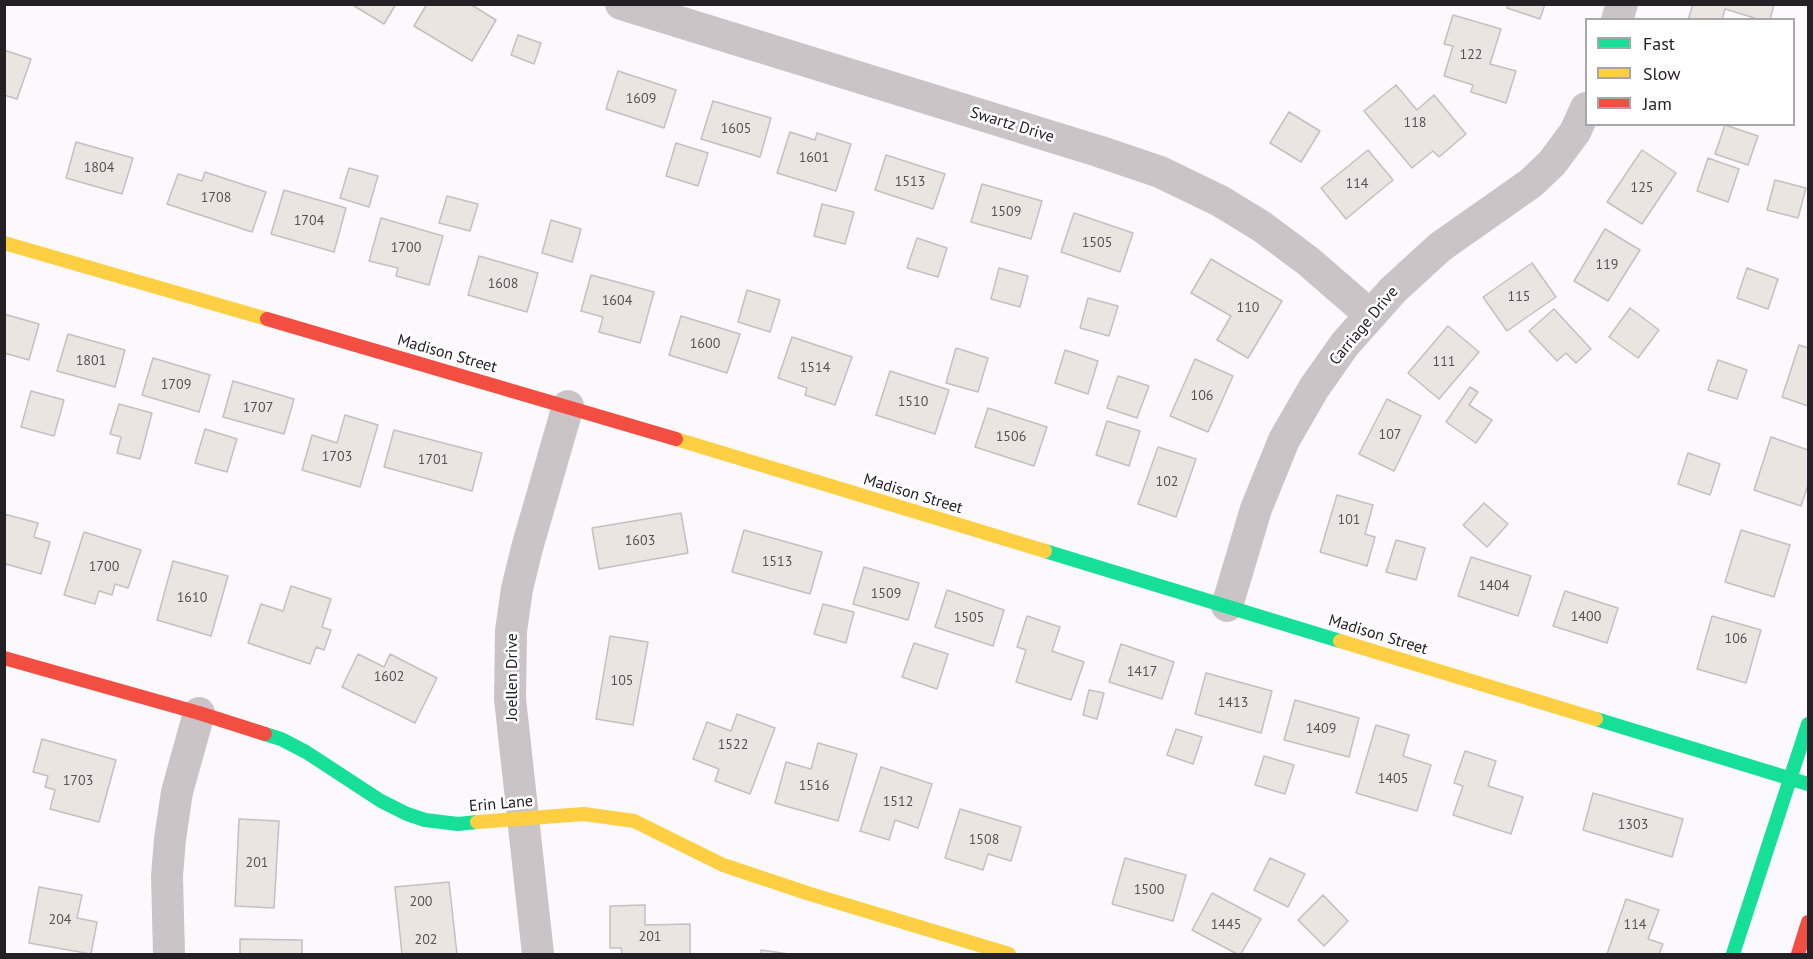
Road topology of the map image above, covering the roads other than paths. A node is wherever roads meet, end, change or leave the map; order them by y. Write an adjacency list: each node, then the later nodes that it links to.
1 (621, 4): 4 (street, Swartz Drive)
2 (1585, 112): 4 (street, Carriage Drive)
3 (4, 243): 5 (street, Madison Street)
4 (1370, 314): 6 (street, Carriage Drive)
5 (568, 406): 6 (street, Madison Street); 12 (street, Joellen Drive)
6 (1227, 606): 10 (street, Madison Street)
7 (4, 658): 8 (street, Erin Lane)
8 (199, 713): 12 (street, Erin Lane); 14 (street)
9 (1809, 724): 10 (street)
10 (1791, 779): 11 (street, Madison Street); 17 (street)
11 (1809, 784)
12 (523, 819): 15 (street, Joellen Drive); 16 (street, Erin Lane)
13 (1809, 922): 18 (street)
14 (169, 954)
15 (538, 954)
16 (1009, 954)
17 (1733, 954)
18 (1798, 954)

